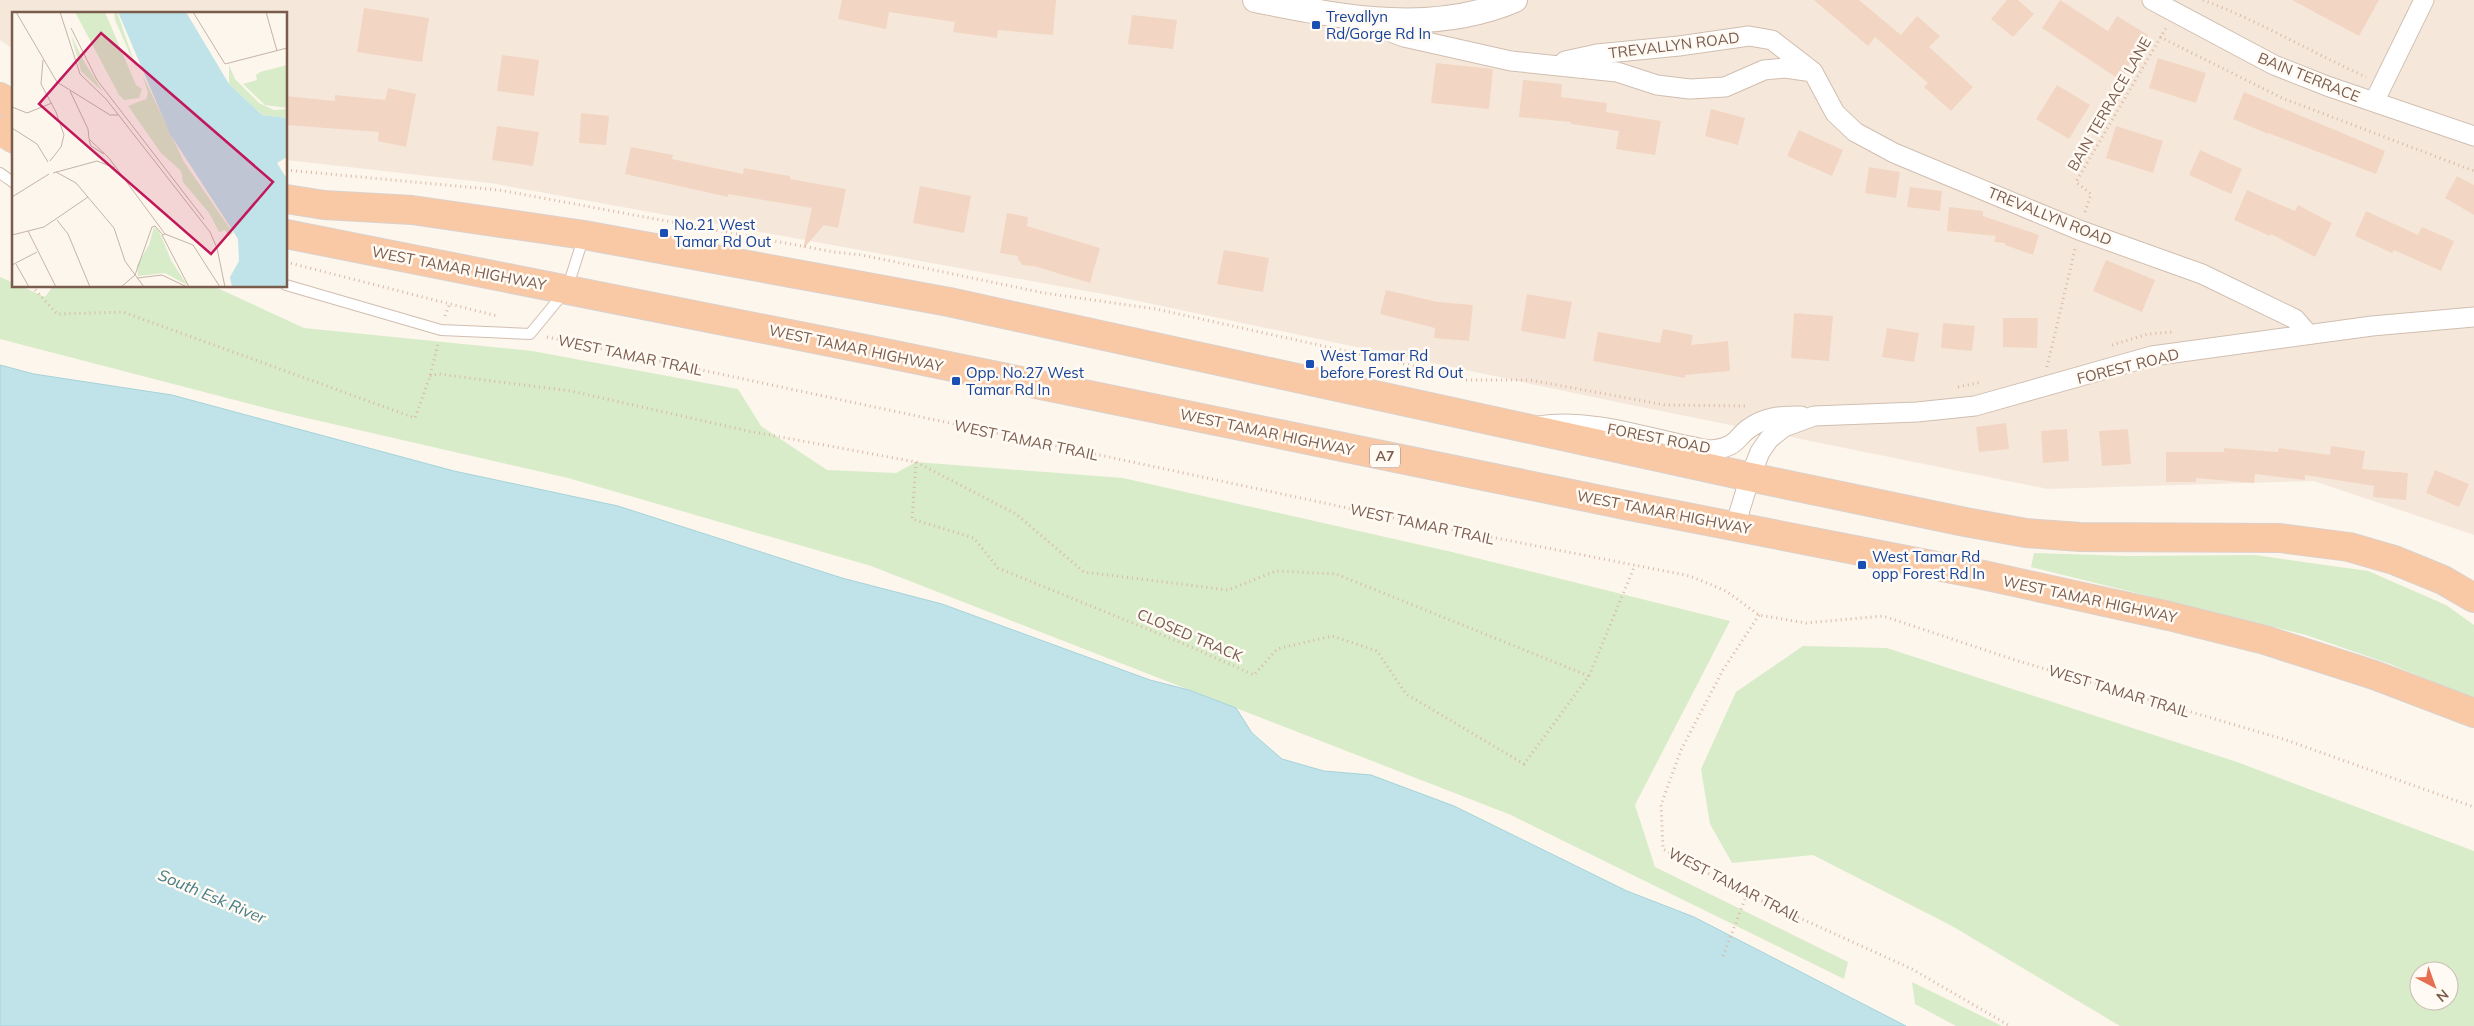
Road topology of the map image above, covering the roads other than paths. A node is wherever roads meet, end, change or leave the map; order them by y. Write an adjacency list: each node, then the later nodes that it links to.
1 (1255, 0): 5 (street, TREVALLYN ROAD)
2 (1516, 0): 5 (street)
3 (2152, 0): 9 (street, BAIN TERRACE)
4 (2424, 0): 9 (street)
5 (1356, 19): 6 (street, TREVALLYN ROAD)
6 (1555, 64): 7 (street, TREVALLYN ROAD); 7 (street, TREVALLYN ROAD)
7 (1813, 72): 22 (street, TREVALLYN ROAD)
8 (0, 97): 10 (highway)
9 (2374, 102): 12 (street, BAIN TERRACE)
10 (12, 105)
11 (0, 130): 13 (highway)
12 (2474, 136)
13 (12, 138)
14 (0, 173): 15 (lane)
15 (12, 182)
16 (288, 199): 18 (highway)
17 (288, 234): 20 (highway, WEST TAMAR HIGHWAY / A7)
18 (584, 235): 20 (lane); 24 (highway)
19 (288, 286): 20 (lane)
20 (567, 289): 26 (highway, WEST TAMAR HIGHWAY / A7)
21 (2474, 317): 22 (street, FOREST ROAD)
22 (2308, 334): 23 (street, FOREST ROAD)
23 (1814, 416): 24 (street, FOREST ROAD); 25 (street, FOREST ROAD)
24 (1524, 428): 25 (highway)
25 (1750, 477): 26 (street, FOREST ROAD); 27 (highway)
26 (1735, 526): 28 (highway, WEST TAMAR HIGHWAY / A7)
27 (2474, 598)
28 (2474, 713)

